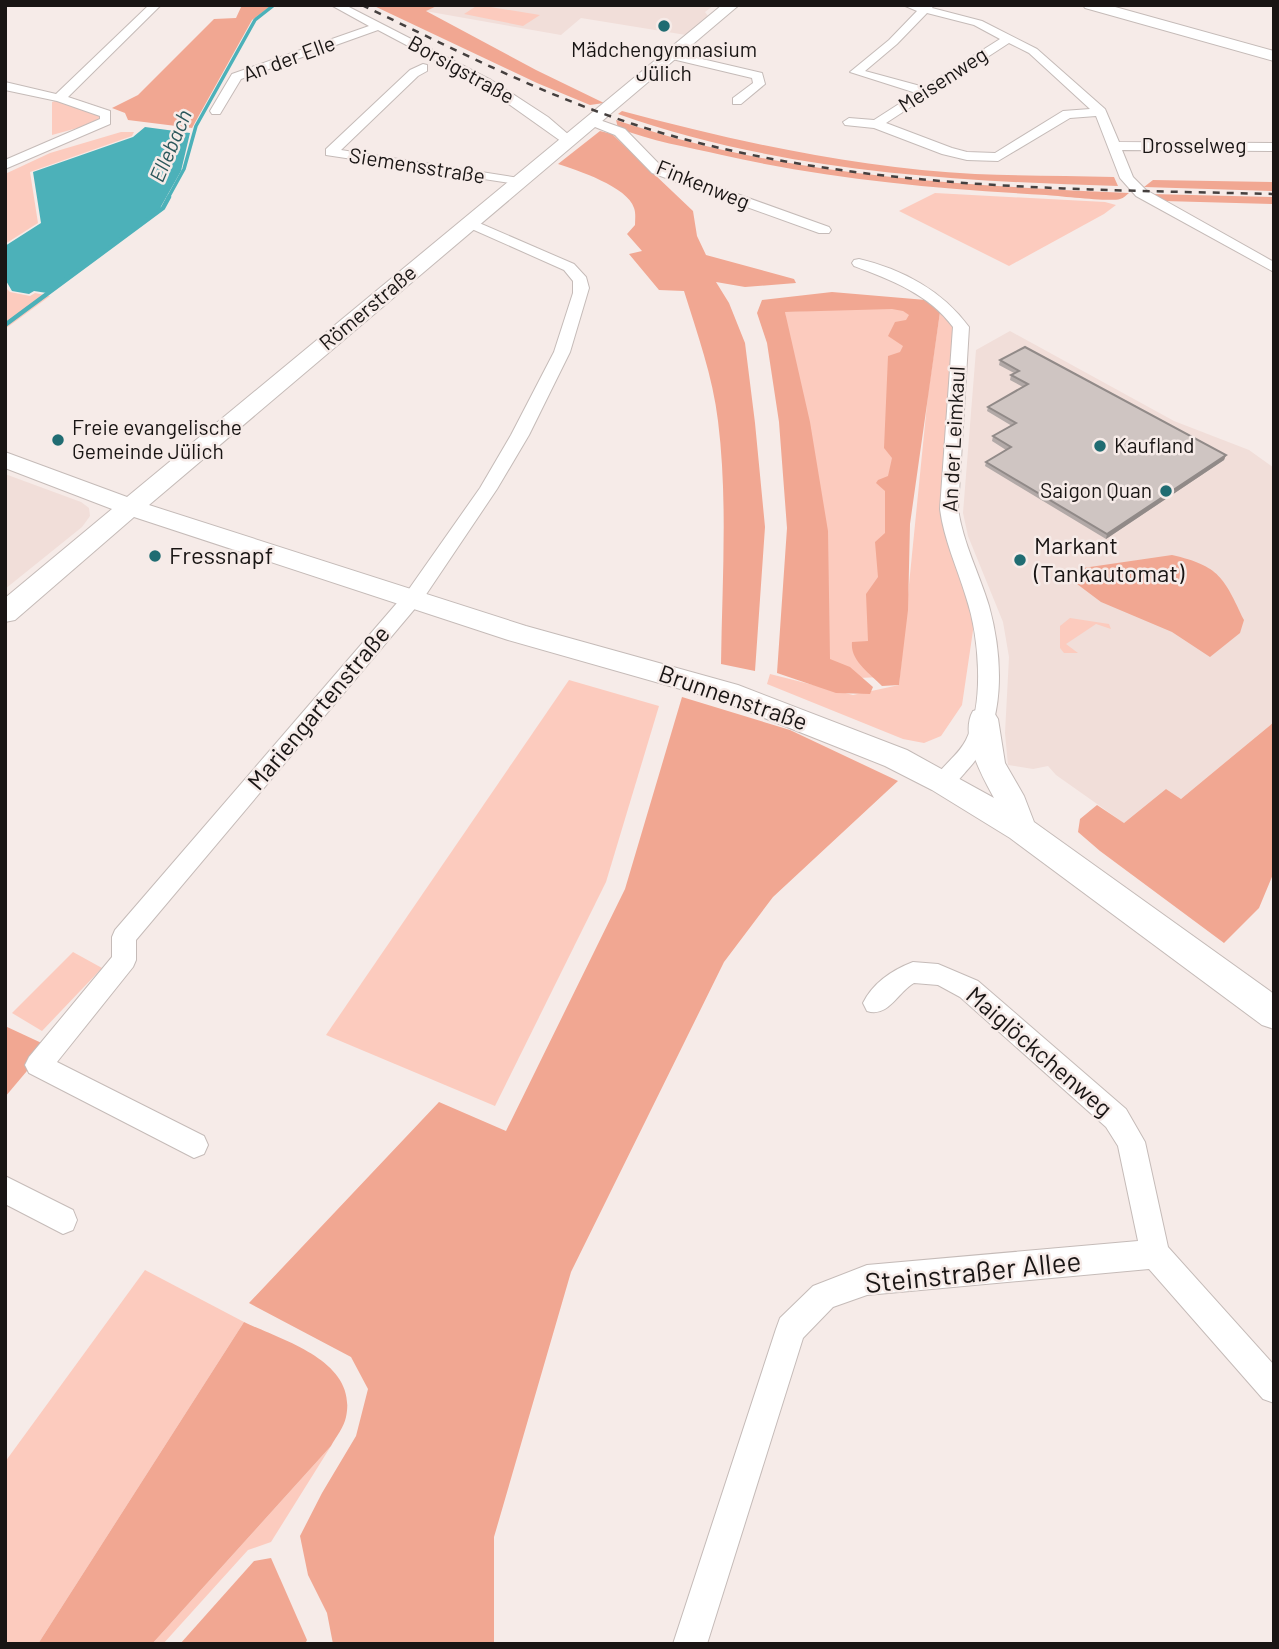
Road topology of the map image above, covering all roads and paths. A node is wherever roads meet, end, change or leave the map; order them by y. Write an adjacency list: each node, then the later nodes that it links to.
1 (156, 5): 16 (street)
2 (732, 5): 10 (main road, Römerstraße)
3 (908, 5): 5 (street)
4 (1090, 5): 9 (main road)
5 (928, 7): 8 (street); 15 (street)
6 (338, 8): 7 (street, Borsigstraße)
7 (379, 26): 18 (street, An der Elle); 23 (street, Borsigstraße)
8 (1012, 38): 15 (street, Meisenweg); 19 (street)
9 (1274, 55)
10 (672, 56): 17 (street); 20 (main road, Römerstraße)
11 (424, 68): 13 (street, Siemensstraße)
12 (420, 82): 13 (street)
13 (404, 84): 27 (street, Siemensstraße)
14 (5, 86): 16 (street)
15 (927, 92): 22 (street, Meisenweg)
16 (59, 98): 26 (street)
17 (737, 101)
18 (216, 111)
19 (1101, 112): 22 (street, Meisenweg); 24 (street)
20 (594, 122): 23 (main road, Römerstraße); 29 (street, Finkenweg)
21 (849, 122): 22 (street, Meisenweg)
22 (876, 124)
23 (570, 141): 27 (main road, Römerstraße)
24 (1114, 146): 25 (street, Drosselweg); 31 (street)
25 (1274, 147)
26 (5, 165)
27 (519, 183): 28 (main road, Römerstraße)
28 (470, 223): 33 (main road, Römerstraße); 34 (street, Mariengartenstraße)
29 (824, 230)
30 (859, 263): 36 (street, An der Leimkaul)
31 (1274, 268)
32 (5, 459): 33 (main road, Brunnenstraße)
33 (132, 508): 34 (main road, Brunnenstraße); 35 (main road, Römerstraße)
34 (411, 600): 37 (main road, Brunnenstraße); 41 (street, Mariengartenstraße)
35 (5, 613)
36 (983, 719): 37 (street, An der Leimkaul); 38 (main road)
37 (943, 782): 38 (main road, Brunnenstraße)
38 (1021, 829): 40 (main road, Brunnenstraße)
39 (876, 1003): 44 (street, Maiglöckchenweg)
40 (1274, 1014)
41 (194, 1145)
42 (5, 1189): 43 (street)
43 (63, 1220)
44 (1155, 1254): 45 (street); 46 (street, Steinstraßer Allee)
45 (1274, 1388)
46 (690, 1644)

